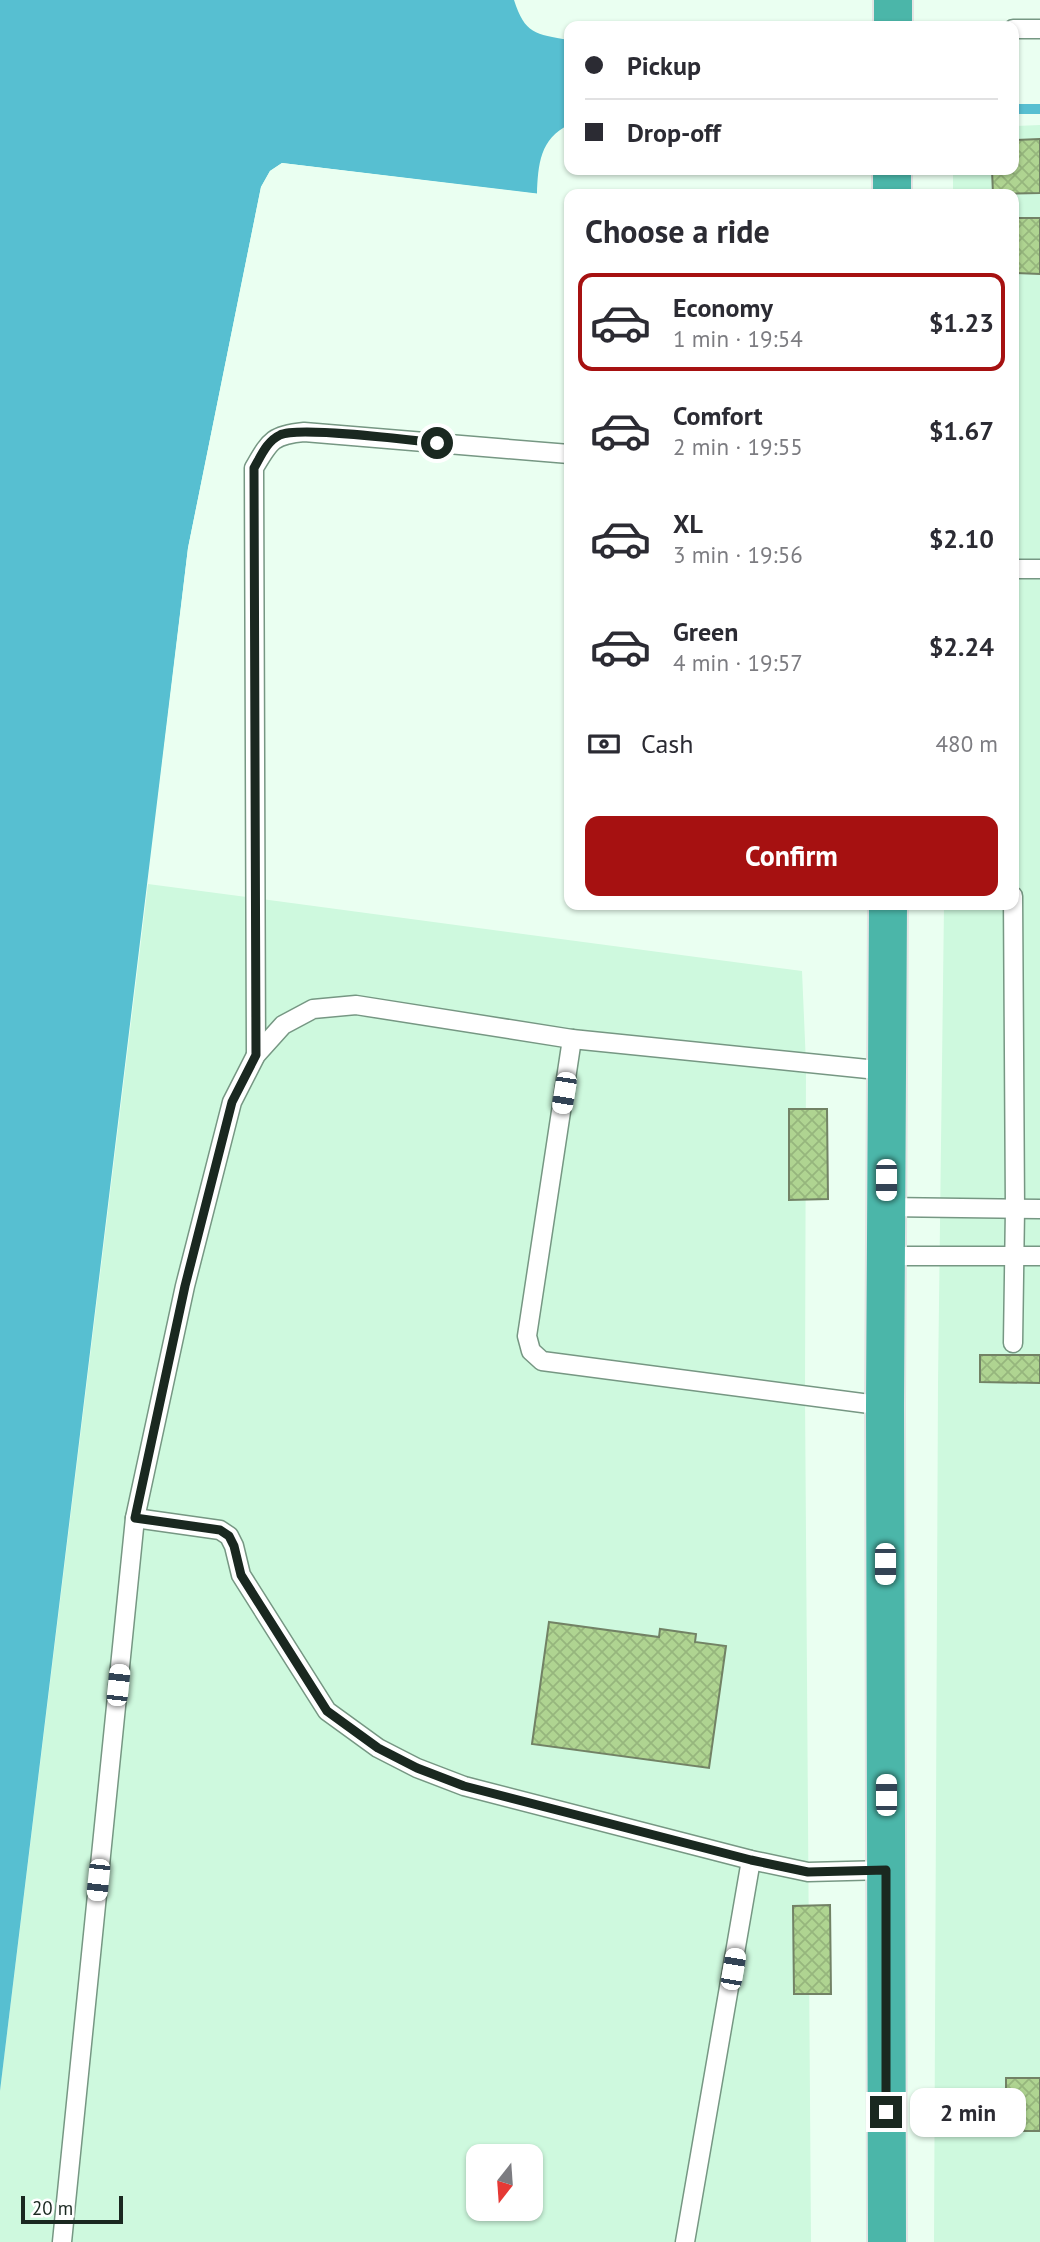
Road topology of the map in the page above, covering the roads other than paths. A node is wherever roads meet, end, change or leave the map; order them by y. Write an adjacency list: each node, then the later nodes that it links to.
1 (893, 0): 2 (highway)
2 (893, 21)
3 (1019, 29): 4 (lane)
4 (1040, 29)
5 (564, 454): 11 (lane)
6 (1019, 569): 7 (lane)
7 (1040, 569)
8 (888, 910): 12 (highway)
9 (1013, 910): 14 (lane)
10 (572, 1039): 11 (lane); 12 (lane); 20 (lane)
11 (256, 1055): 21 (lane)
12 (887, 1071): 13 (highway)
13 (886, 1207): 14 (lane); 16 (highway)
14 (1015, 1209): 15 (lane); 17 (lane)
15 (1040, 1209)
16 (886, 1255): 17 (lane); 20 (highway)
17 (1013, 1256): 18 (lane); 19 (lane)
18 (1040, 1256)
19 (1013, 1343)
20 (885, 1406): 23 (highway)
21 (135, 1518): 22 (lane); 24 (lane)
22 (751, 1860): 23 (lane); 25 (lane)
23 (886, 1870): 26 (highway)
24 (62, 2242)
25 (685, 2242)
26 (887, 2242)

